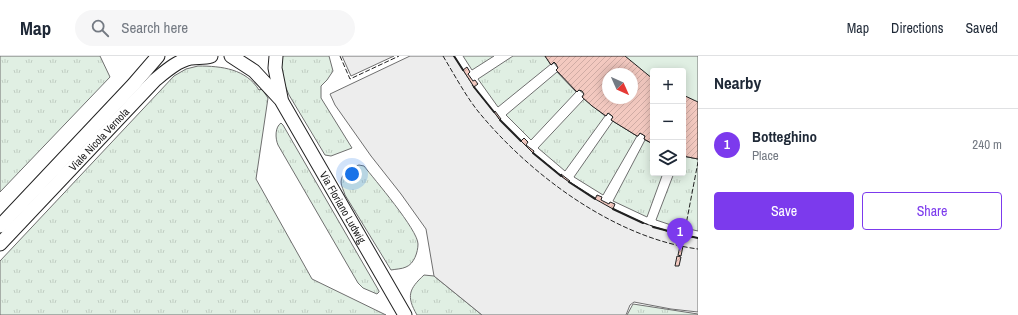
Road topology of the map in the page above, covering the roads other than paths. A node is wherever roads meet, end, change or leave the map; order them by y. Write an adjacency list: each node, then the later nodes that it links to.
1 (158, 56): 6 (main road, Viale Nicola Vernola)
2 (211, 56): 7 (main road, Viale Nicola Vernola)
3 (230, 56): 5 (main road)
4 (276, 56): 5 (main road)
5 (281, 100): 8 (main road, Via Floriano Ludwig)
6 (0, 226)
7 (0, 244)
8 (405, 315)

